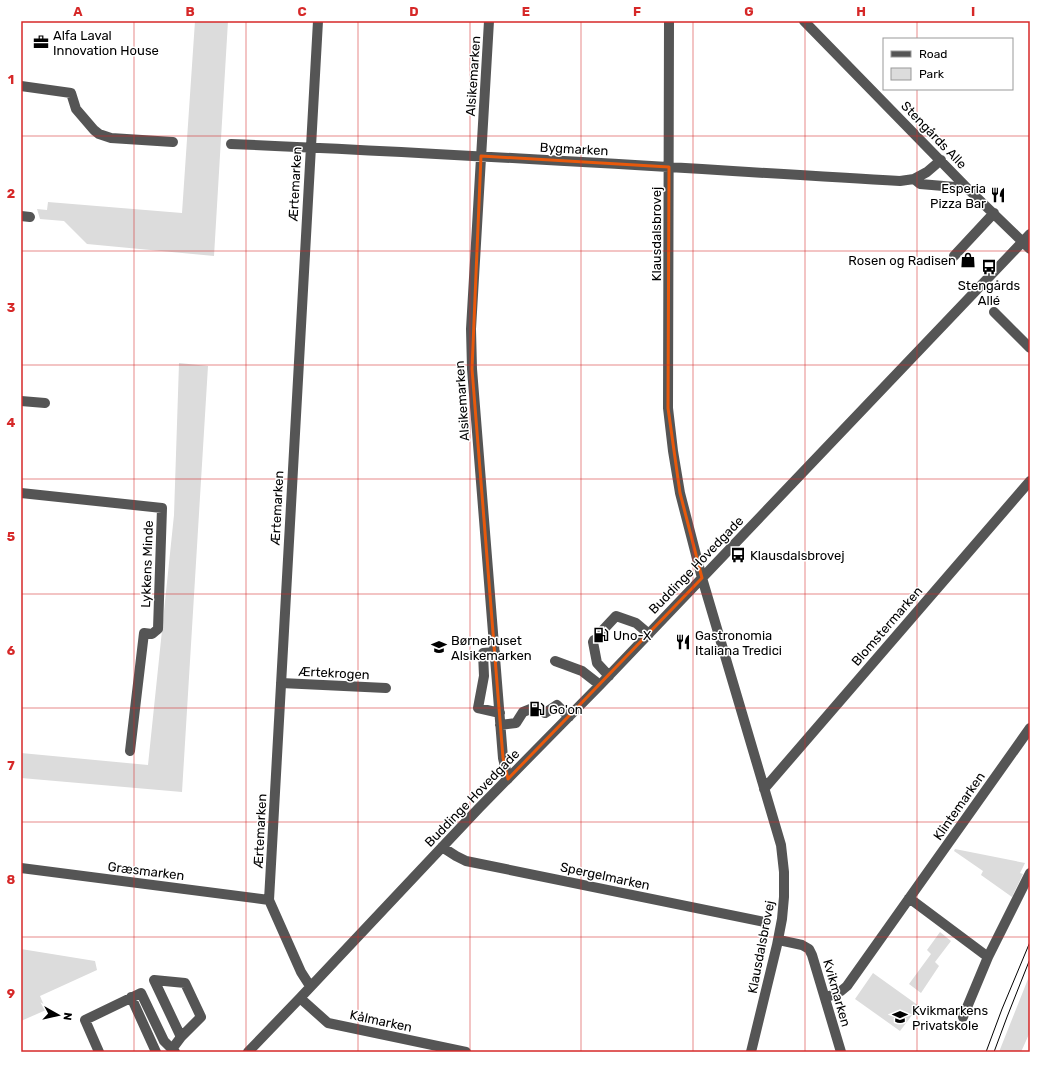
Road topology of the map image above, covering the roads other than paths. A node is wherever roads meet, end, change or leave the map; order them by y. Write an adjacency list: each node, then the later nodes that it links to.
1 (318, 21): 8 (street, Ærtemarken)
2 (489, 21): 9 (street, Alsikemarken)
3 (669, 21): 11 (street, Klausdalsbrovej)
4 (804, 21): 10 (street, Stengårds Alle)
5 (21, 86): 6 (street)
6 (173, 142)
7 (231, 144): 8 (street, Bygmarken)
8 (310, 147): 9 (street, Bygmarken); 30 (street, Ærtemarken)
9 (481, 156): 11 (street, Bygmarken); 27 (street, Alsikemarken)
10 (941, 160): 12 (street, Bygmarken); 13 (street, Stengårds Alle)
11 (669, 167): 12 (street, Bygmarken); 23 (street, Klausdalsbrovej)
12 (914, 179): 13 (street, Bygmarken)
13 (968, 188): 14 (street, Stengårds Alle)
14 (994, 213): 15 (street, Stengårds Alle); 16 (street)
15 (1028, 241): 23 (street, Buddinge Hovedgade)
16 (954, 256)
17 (994, 312): 18 (street)
18 (1030, 348)
19 (21, 401): 20 (street)
20 (45, 403)
21 (1030, 480): 41 (street, Blomstermarken)
22 (21, 493): 39 (street, Lykkens Minde)
23 (702, 578): 25 (street, Buddinge Hovedgade); 41 (street, Klausdalsbrovej)
24 (602, 632): 25 (street)
25 (649, 634): 29 (street, Buddinge Hovedgade)
26 (594, 640): 29 (street)
27 (495, 652): 34 (street, Alsikemarken); 34 (street)
28 (555, 661): 31 (street)
29 (609, 676): 31 (street, Buddinge Hovedgade)
30 (281, 683): 32 (street, Ærtekrogen); 46 (street, Ærtemarken)
31 (600, 685): 36 (street, Buddinge Hovedgade)
32 (386, 688)
33 (533, 708): 37 (street)
34 (500, 713): 37 (street, Alsikemarken)
35 (545, 713): 36 (street)
36 (569, 717): 40 (street, Buddinge Hovedgade)
37 (500, 725): 40 (street, Alsikemarken)
38 (1030, 728): 45 (street, Klintemarken)
39 (130, 751)
40 (508, 779): 42 (street, Buddinge Hovedgade)
41 (764, 789): 48 (street, Klausdalsbrovej)
42 (442, 847): 47 (street, Spergelmarken); 50 (street, Buddinge Hovedgade)
43 (21, 868): 46 (street, Græsmarken)
44 (1030, 873): 49 (street)
45 (909, 898): 49 (street); 53 (street, Klintemarken)
46 (269, 900): 50 (street, Ærtemarken)
47 (765, 922)
48 (779, 940): 53 (street, Kvikmarken); 61 (street, Klausdalsbrovej)
49 (988, 957): 54 (street)
50 (310, 986): 52 (street, Buddinge Hovedgade)
51 (131, 997): 56 (street); 57 (street); 58 (street)
52 (300, 998): 59 (street, Buddinge Hovedgade); 60 (street, Kålmarken)
53 (825, 998): 62 (street, Kvikmarken)
54 (963, 1018)
55 (181, 1037): 55 (street); 56 (street)
56 (174, 1051)
57 (99, 1052)
58 (156, 1052)
59 (248, 1052)
60 (466, 1052)
61 (751, 1052)
62 (841, 1052)

